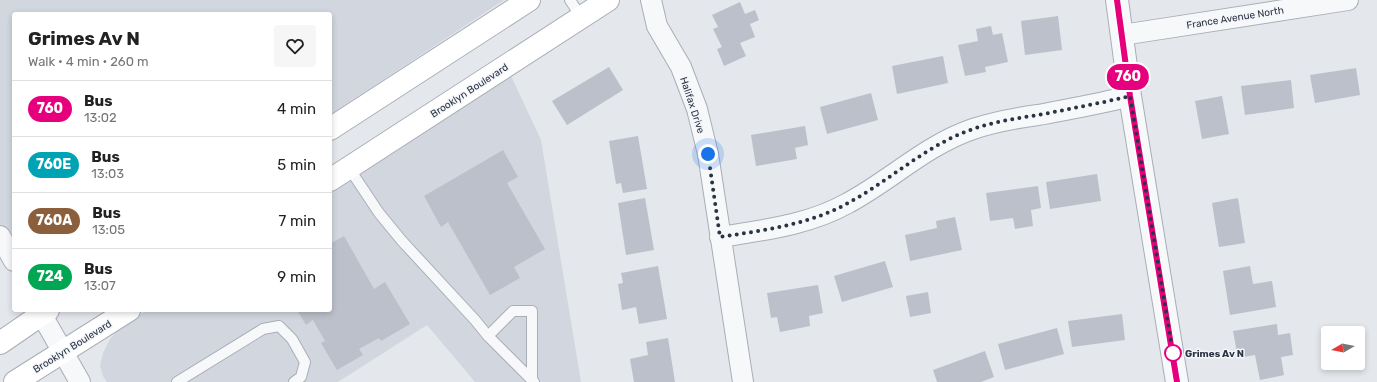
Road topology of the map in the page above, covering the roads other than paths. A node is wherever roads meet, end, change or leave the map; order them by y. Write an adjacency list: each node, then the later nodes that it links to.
1 (529, 0): 9 (main road)
2 (608, 0): 6 (main road, Brooklyn Boulevard)
3 (651, 0): 13 (street, Halifax Drive)
4 (1117, 0): 7 (street)
5 (1348, 0): 7 (street, France Avenue North)
6 (576, 9): 10 (main road, Brooklyn Boulevard)
7 (1122, 35): 8 (street)
8 (1130, 96): 13 (street); 27 (street)
9 (332, 128)
10 (349, 168): 11 (main road, Brooklyn Boulevard); 18 (lane)
11 (332, 179)
12 (0, 236): 14 (street)
13 (720, 237): 26 (street, Halifax Drive)
14 (12, 257)
15 (41, 312): 19 (main road)
16 (42, 312): 20 (street)
17 (126, 312): 20 (main road, Brooklyn Boulevard)
18 (488, 336): 21 (lane); 21 (lane)
19 (0, 343)
20 (62, 351): 22 (main road, Brooklyn Boulevard); 23 (street)
21 (533, 381)
22 (15, 382)
23 (80, 382)
24 (177, 382): 25 (lane)
25 (294, 382)
26 (743, 382)
27 (1177, 382)

